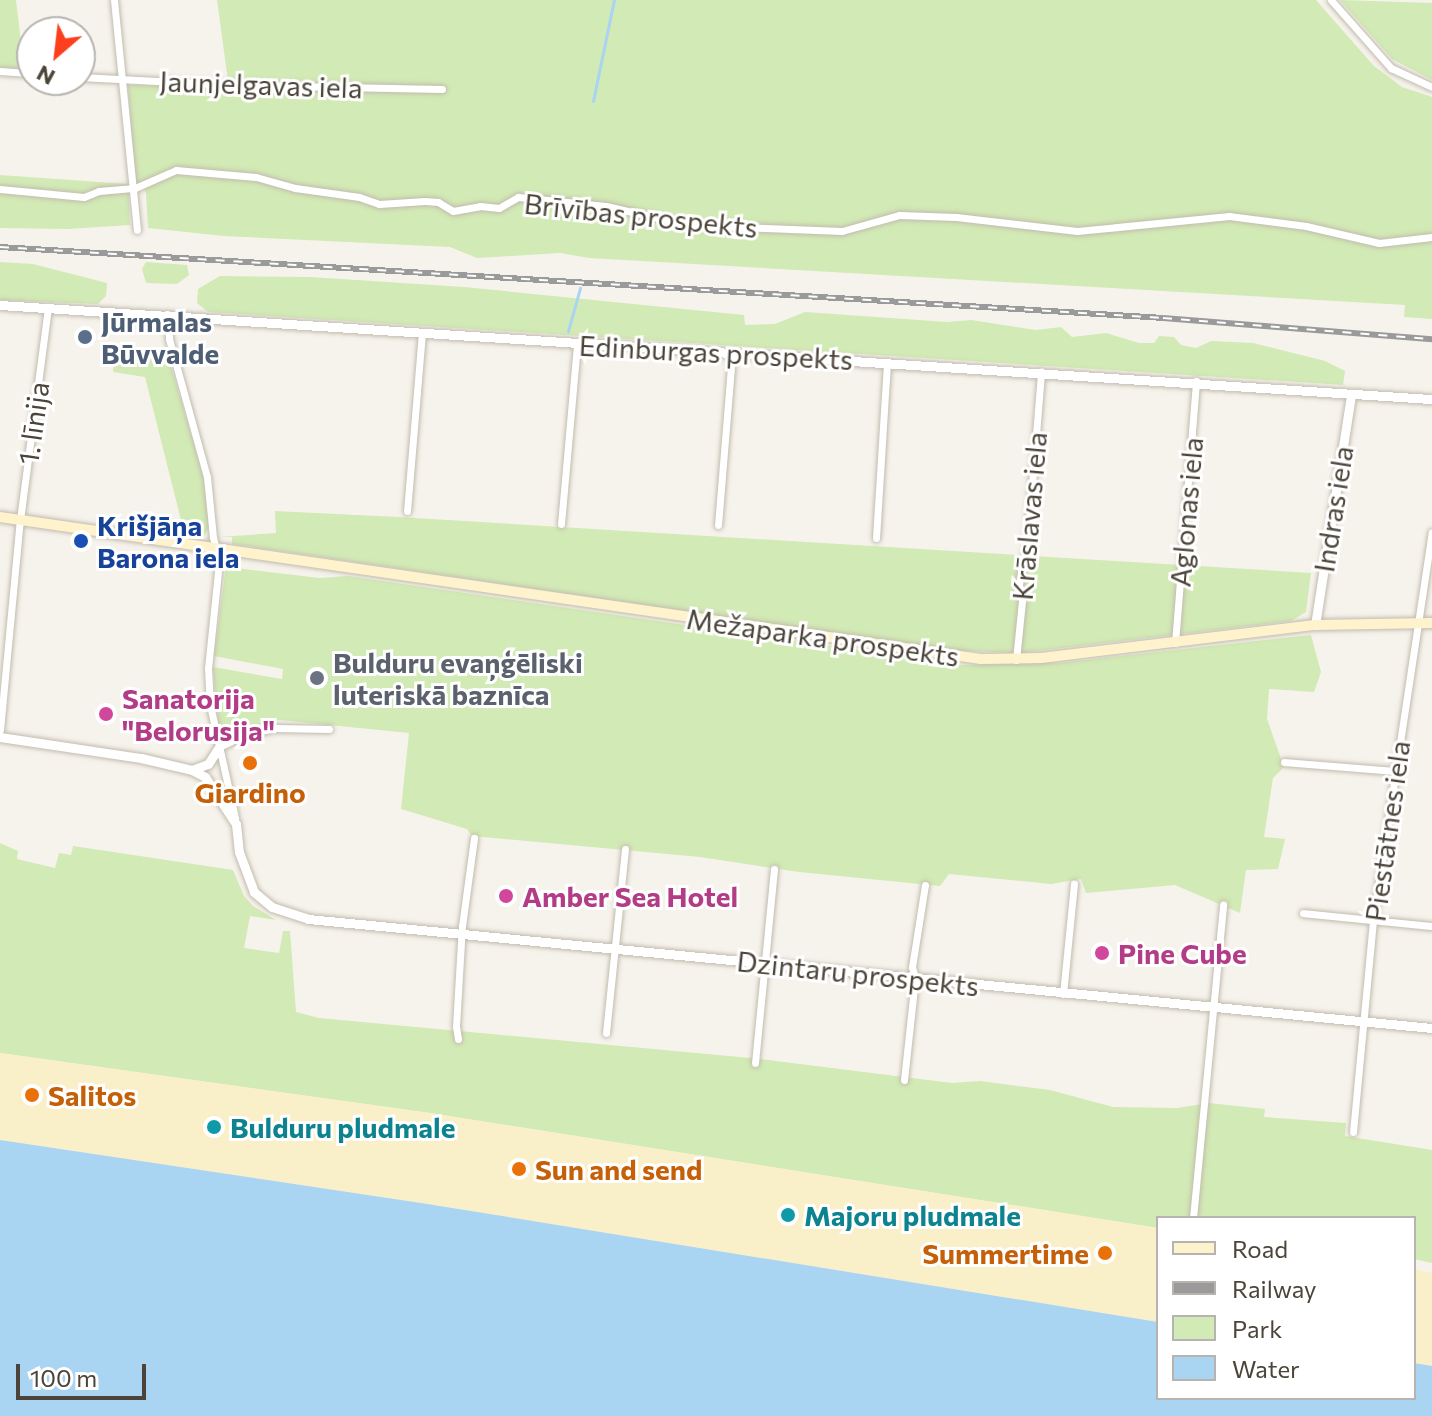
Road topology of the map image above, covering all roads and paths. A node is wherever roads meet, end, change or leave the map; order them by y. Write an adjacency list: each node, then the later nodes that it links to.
1 (114, 0): 4 (street)
2 (1331, 0): 5 (street)
3 (96, 78): 4 (street, Jaunjelgavas iela)
4 (123, 80): 6 (street, Jaunjelgavas iela); 7 (street)
5 (1432, 87)
6 (442, 89)
7 (135, 188): 8 (street, Brīvības prospekts); 9 (street); 10 (street, Brīvības prospekts)
8 (0, 189)
9 (137, 230)
10 (1432, 237)
11 (0, 305): 12 (street, Edinburgas prospekts)
12 (48, 307): 13 (street, Edinburgas prospekts); 24 (street, 1. līnija)
13 (167, 314): 14 (street, Edinburgas prospekts); 29 (street)
14 (422, 333): 15 (street, Edinburgas prospekts); 22 (street)
15 (577, 344): 16 (street, Edinburgas prospekts); 25 (street)
16 (732, 353): 17 (street, Edinburgas prospekts); 26 (street)
17 (887, 362): 18 (street, Edinburgas prospekts); 28 (street)
18 (1041, 371): 19 (street, Edinburgas prospekts); 36 (street, Krāslavas iela)
19 (1196, 381): 20 (street, Edinburgas prospekts); 35 (street, Aglonas iela)
20 (1351, 394): 21 (street, Edinburgas prospekts); 32 (street, Indras iela)
21 (1432, 399)
22 (407, 511)
23 (0, 517): 24 (main road, Mežaparka prospekts)
24 (20, 520): 29 (main road, Mežaparka prospekts); 34 (street, 1. līnija)
25 (561, 524)
26 (718, 525)
27 (1432, 532): 30 (street, Piestātnes iela)
28 (876, 538)
29 (216, 549): 36 (main road, Mežaparka prospekts); 40 (street)
30 (1418, 622): 31 (main road, Mežaparka prospekts); 32 (main road, Mežaparka prospekts); 43 (street, Piestātnes iela)
31 (1432, 623)
32 (1315, 625): 35 (main road, Mežaparka prospekts)
33 (0, 632): 34 (street)
34 (9, 633): 38 (street, 1. līnija)
35 (1175, 643): 36 (main road, Mežaparka prospekts)
36 (1016, 660)
37 (329, 729): 40 (street)
38 (0, 730)
39 (0, 737): 42 (street)
40 (219, 747): 42 (street); 44 (street)
41 (1284, 762): 43 (street)
42 (192, 770): 44 (street)
43 (1395, 771): 52 (street, Piestātnes iela)
44 (236, 824): 54 (street, Dzintaru prospekts)
45 (474, 838): 54 (street)
46 (625, 849): 55 (street)
47 (774, 869): 56 (street)
48 (1074, 884): 58 (street)
49 (925, 885): 57 (street)
50 (1223, 904): 59 (street)
51 (1303, 913): 52 (street)
52 (1373, 921): 53 (street); 60 (street, Piestātnes iela)
53 (1432, 926)
54 (463, 935): 55 (street, Dzintaru prospekts); 63 (street)
55 (614, 949): 56 (street, Dzintaru prospekts); 62 (street)
56 (764, 964): 57 (street, Dzintaru prospekts); 64 (street)
57 (915, 978): 58 (street, Dzintaru prospekts); 65 (street)
58 (1063, 994): 59 (street, Dzintaru prospekts)
59 (1214, 1007): 60 (street, Dzintaru prospekts); 67 (street)
60 (1362, 1021): 61 (street, Dzintaru prospekts); 66 (street, Piestātnes iela)
61 (1432, 1028)
62 (606, 1033)
63 (458, 1039)
64 (755, 1063)
65 (904, 1080)
66 (1353, 1132)
67 (1193, 1216)

